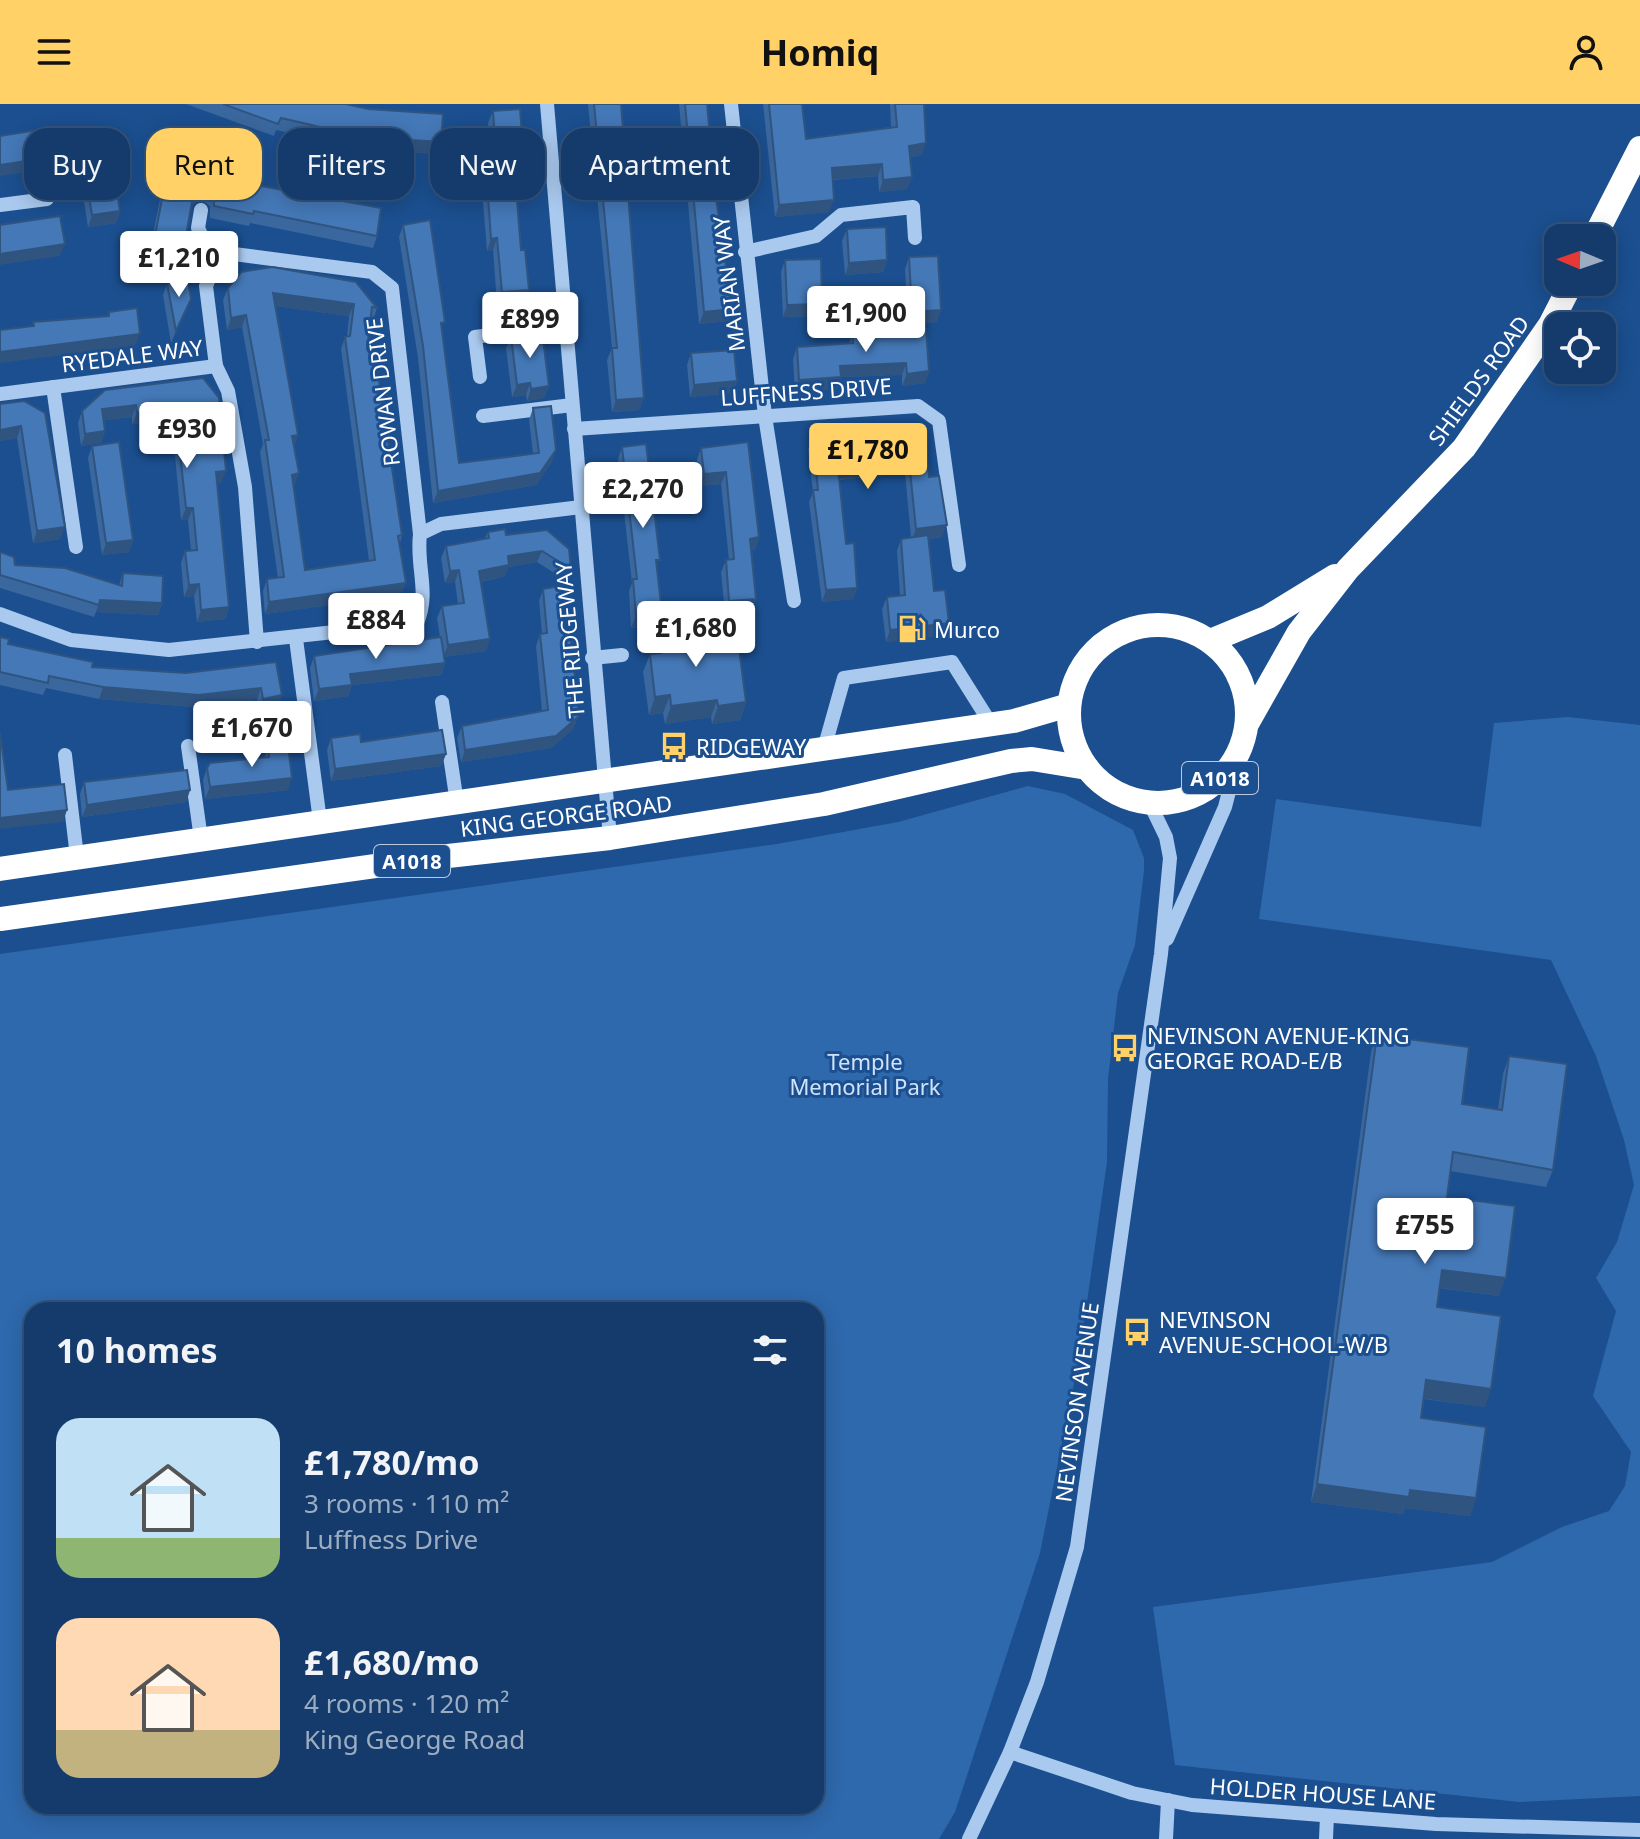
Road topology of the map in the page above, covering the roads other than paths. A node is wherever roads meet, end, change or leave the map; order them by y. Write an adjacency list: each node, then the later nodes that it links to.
1 (547, 104): 12 (street, THE RIDGEWAY)
2 (731, 104): 9 (street, MARIAN WAY)
3 (1640, 148): 7 (highway)
4 (39, 200): 5 (street)
5 (0, 205)
6 (201, 210): 10 (street)
7 (1601, 224)
8 (915, 238): 9 (street)
9 (745, 252): 19 (street, MARIAN WAY)
10 (215, 264): 13 (street); 22 (street, ROWAN DRIVE)
11 (1565, 296): 25 (highway, SHIELDS ROAD / A1018)
12 (564, 325): 14 (street); 17 (street, THE RIDGEWAY)
13 (216, 366): 15 (street, RYEDALE WAY); 30 (street)
14 (480, 377)
15 (53, 387): 16 (street, RYEDALE WAY); 23 (street, RYEDALE WAY)
16 (0, 394)
17 (572, 405): 18 (street); 20 (street, THE RIDGEWAY)
18 (483, 416)
19 (765, 416): 20 (street, LUFFNESS DRIVE); 24 (street, LUFFNESS DRIVE); 26 (street, MARIAN WAY)
20 (574, 429): 21 (street, THE RIDGEWAY)
21 (581, 507): 22 (street); 32 (street, THE RIDGEWAY)
22 (420, 534): 28 (street, ROWAN DRIVE)
23 (76, 547)
24 (959, 565)
25 (1348, 569): 29 (highway, SHIELDS ROAD / A1018); 36 (highway, SHIELDS ROAD / A1018)
26 (794, 601)
27 (0, 614): 30 (street)
28 (296, 639): 30 (street); 45 (street)
29 (1210, 641): 34 (highway, A1018); 36 (highway, A1018)
30 (257, 642)
31 (622, 655): 32 (street)
32 (592, 658): 42 (street, THE RIDGEWAY)
33 (442, 702): 43 (street)
34 (1069, 705): 35 (highway, KING GEORGE ROAD / A1018); 41 (highway, A1018)
35 (991, 724): 38 (highway, KING GEORGE ROAD / A1018); 38 (street)
36 (1247, 724): 39 (highway, A1018)
37 (188, 746): 47 (street)
38 (824, 749): 42 (highway, KING GEORGE ROAD / A1018)
39 (1239, 753): 44 (highway, A1018); 51 (street, NEVINSON AVENUE)
40 (65, 755): 48 (street)
41 (1087, 768): 44 (highway, A1018); 46 (highway, KING GEORGE ROAD / A1018)
42 (603, 781): 43 (highway, KING GEORGE ROAD / A1018); 46 (street, THE RIDGEWAY)
43 (457, 803): 45 (highway, KING GEORGE ROAD / A1018)
44 (1150, 804): 51 (street, NEVINSON AVENUE)
45 (320, 821): 47 (highway, KING GEORGE ROAD / A1018)
46 (610, 838): 50 (highway, KING GEORGE ROAD / A1018)
47 (201, 839): 48 (highway, KING GEORGE ROAD / A1018)
48 (77, 857): 49 (highway, KING GEORGE ROAD / A1018)
49 (0, 869)
50 (0, 919)
51 (1161, 954): 52 (street, NEVINSON AVENUE)
52 (1010, 1752): 53 (street, HOLDER HOUSE LANE); 56 (street, NEVINSON AVENUE)
53 (1168, 1800): 54 (street, HOLDER HOUSE LANE); 57 (street)
54 (1327, 1816): 55 (street, HOLDER HOUSE LANE); 58 (street)
55 (1640, 1830)
56 (969, 1839)
57 (1166, 1839)
58 (1326, 1839)

